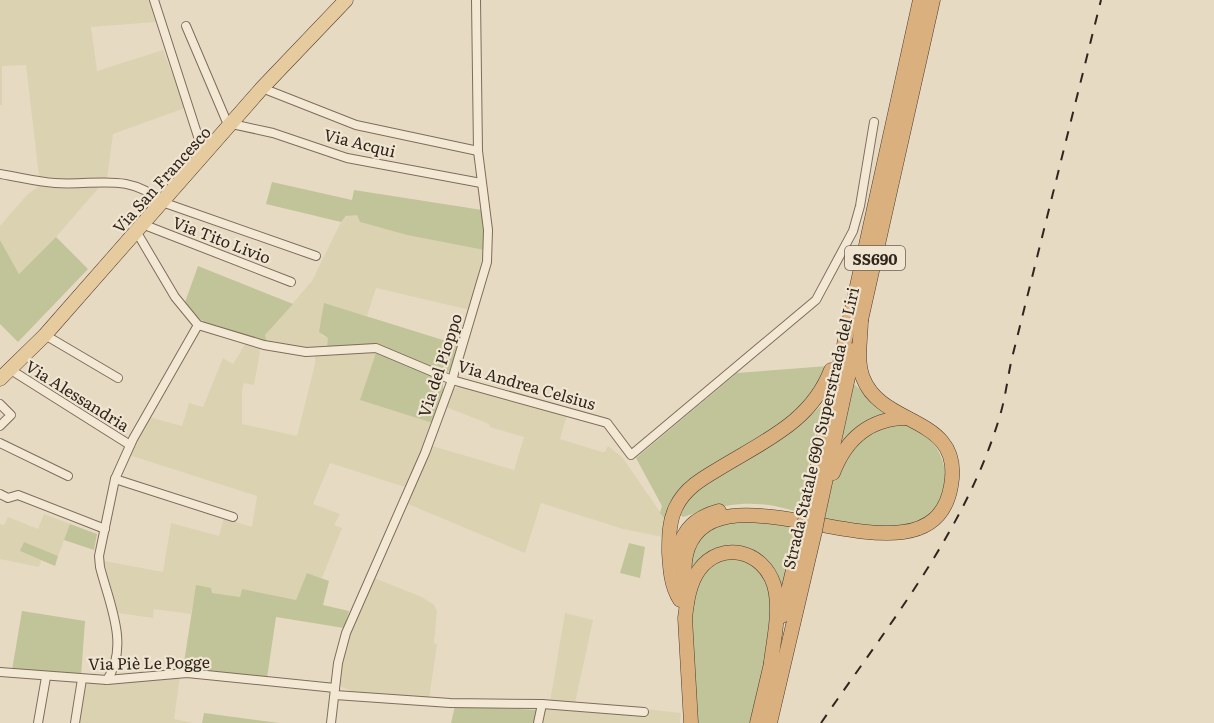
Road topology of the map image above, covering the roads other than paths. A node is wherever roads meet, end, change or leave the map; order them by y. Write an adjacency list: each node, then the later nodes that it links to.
1 (154, 0): 11 (street)
2 (346, 0): 7 (main road, Via San Francesco)
3 (476, 0): 10 (street, Via del Pioppo)
4 (920, 0): 18 (highway, Strada Statale 690 Superstrada del Liri / SS690)
5 (933, 0): 19 (highway, Strada Statale 690 Superstrada del Liri / SS690)
6 (186, 26): 9 (street)
7 (262, 88): 9 (main road, Via San Francesco); 10 (street)
8 (874, 122): 25 (street, Via Andrea Celsius)
9 (231, 125): 11 (main road, Via San Francesco); 13 (street, Via Acqui)
10 (478, 151): 13 (street, Via del Pioppo)
11 (204, 156): 14 (main road, Via San Francesco)
12 (0, 174): 14 (street)
13 (481, 183): 25 (street, Via del Pioppo)
14 (162, 202): 15 (main road, Via San Francesco); 16 (street)
15 (139, 228): 17 (street, Via Tito Livio); 20 (street); 21 (main road, Via San Francesco)
16 (316, 256)
17 (291, 282)
18 (851, 308): 35 (highway, Strada Statale 690 Superstrada del Liri / SS690); 37 (highway)
19 (861, 320): 27 (highway); 35 (highway, Strada Statale 690 Superstrada del Liri / SS690)
20 (198, 325): 25 (street, Via Andrea Celsius); 30 (street)
21 (45, 334): 22 (main road, Via San Francesco); 23 (street)
22 (11, 370): 24 (main road, Via San Francesco); 30 (street, Via Alessandria)
23 (118, 378)
24 (0, 379)
25 (452, 380): 43 (street, Via del Pioppo)
26 (0, 404): 28 (street)
27 (907, 418): 35 (highway); 35 (highway)
28 (0, 426)
29 (0, 443): 31 (street)
30 (130, 445): 32 (street)
31 (68, 476)
32 (115, 479): 34 (street); 36 (street)
33 (0, 494): 36 (street)
34 (233, 517)
35 (814, 522): 37 (highway); 38 (highway, Strada Statale 690 Superstrada del Liri / SS690); 52 (highway, Strada Statale 690 Superstrada del Liri / SS690)
36 (105, 529): 42 (street)
37 (683, 601): 38 (highway); 50 (highway)
38 (771, 662): 51 (highway, Strada Statale 690 Superstrada del Liri / SS690)
39 (0, 672): 40 (street, Via Piè Le Pogge)
40 (46, 677): 41 (street, Via Piè Le Pogge); 46 (street)
41 (81, 679): 42 (street, Via Piè Le Pogge); 47 (street)
42 (107, 680): 43 (street, Via Piè Le Pogge)
43 (335, 692): 44 (street, Via Piè Le Pogge); 48 (street, Via del Pioppo)
44 (542, 704): 45 (street, Via Piè Le Pogge); 49 (street)
45 (644, 712)
46 (38, 723)
47 (75, 723)
48 (331, 723)
49 (538, 723)
50 (691, 723)
51 (757, 723)
52 (770, 723)

